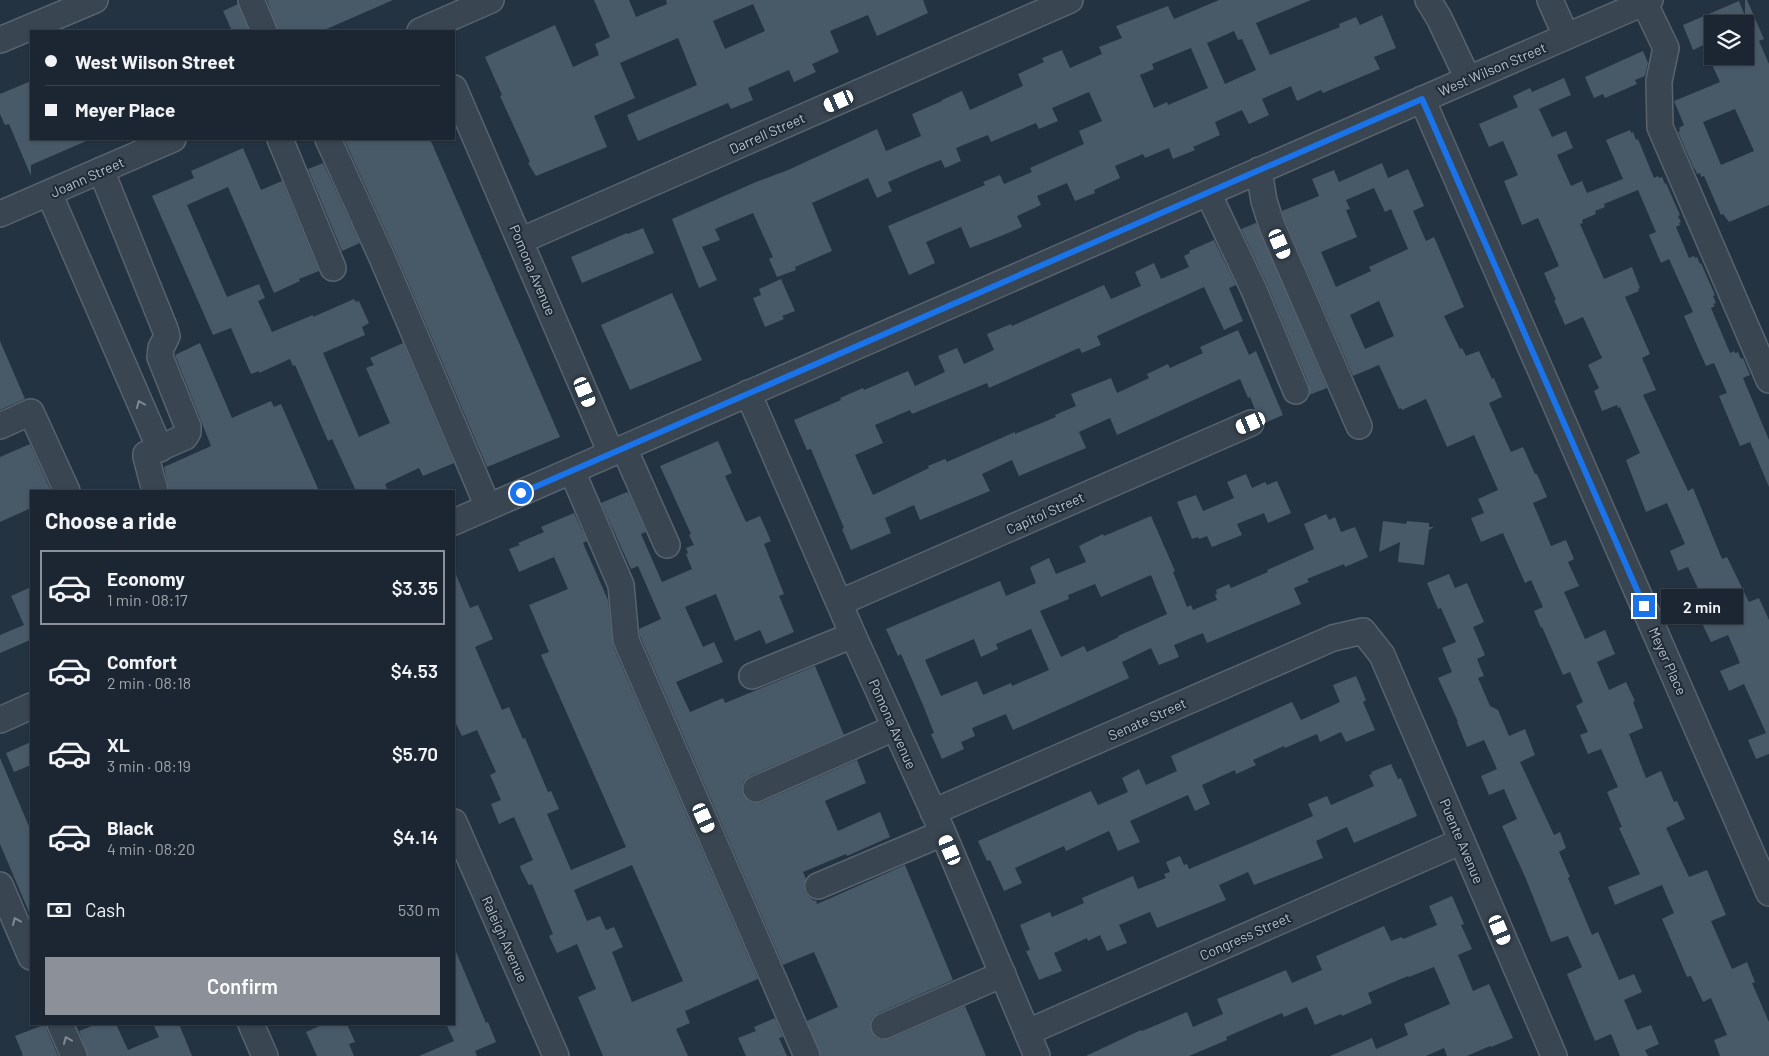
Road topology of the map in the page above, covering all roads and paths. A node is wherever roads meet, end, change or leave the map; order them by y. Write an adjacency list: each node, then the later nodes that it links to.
1 (95, 0): 11 (street)
2 (251, 0): 8 (street)
3 (491, 0): 9 (street)
4 (1070, 0): 23 (street, Darrell Street)
5 (1428, 0): 12 (street)
6 (1550, 0): 10 (street)
7 (1647, 1): 10 (street, West Wilson Street); 25 (street)
8 (264, 30)
9 (426, 30)
10 (1566, 36): 12 (street, West Wilson Street)
11 (0, 40)
12 (1468, 79): 14 (street, West Wilson Street)
13 (455, 90): 23 (street, Pomona Avenue)
14 (1422, 99): 19 (street, West Wilson Street); 52 (street, Meyer Place)
15 (172, 140): 18 (street, Joann Street)
16 (280, 140): 24 (street)
17 (328, 140): 36 (street)
18 (101, 170): 21 (street, Joann Street); 31 (street)
19 (1259, 170): 20 (street, West Wilson Street); 30 (street)
20 (1208, 192): 26 (street); 27 (street, West Wilson Street)
21 (49, 193): 22 (street, Joann Street); 31 (street, one-way to 21)
22 (0, 214)
23 (520, 241): 32 (street, Pomona Avenue)
24 (333, 268)
25 (1769, 380)
26 (1296, 391)
27 (748, 393): 32 (street, West Wilson Street); 39 (street, Pomona Avenue)
28 (1251, 423): 39 (street, Capitol Street)
29 (0, 426): 34 (street)
30 (1358, 426)
31 (160, 449): 35 (street)
32 (617, 450): 33 (street, West Wilson Street); 38 (street, Pomona Avenue)
33 (572, 471): 36 (street, West Wilson Street); 62 (street)
34 (67, 490)
35 (155, 490)
36 (488, 507): 37 (street, West Wilson Street)
37 (455, 522)
38 (667, 545)
39 (839, 603): 41 (street, Pomona Avenue)
40 (1363, 631): 47 (street, Senate Street); 49 (street, Puente Avenue)
41 (853, 635): 42 (street); 45 (street, Pomona Avenue)
42 (752, 676)
43 (30, 706): 44 (street)
44 (0, 720)
45 (894, 728): 46 (street); 47 (street, Pomona Avenue)
46 (756, 789)
47 (938, 822): 51 (street, Senate Street); 54 (street, Pomona Avenue)
48 (455, 824): 61 (street, Raleigh Avenue)
49 (1462, 841): 58 (street, Congress Street); 64 (street, Puente Avenue)
50 (0, 885): 53 (street, one-way to 50)
51 (818, 886)
52 (1769, 893)
53 (30, 955)
54 (1003, 974): 57 (street); 58 (street, Pomona Avenue)
55 (60, 1025): 59 (street, one-way to 55)
56 (251, 1025): 60 (street)
57 (884, 1026)
58 (1028, 1032): 63 (street, Pomona Avenue)
59 (74, 1056)
60 (265, 1056)
61 (556, 1056)
62 (806, 1056)
63 (1038, 1056)
64 (1554, 1056)

